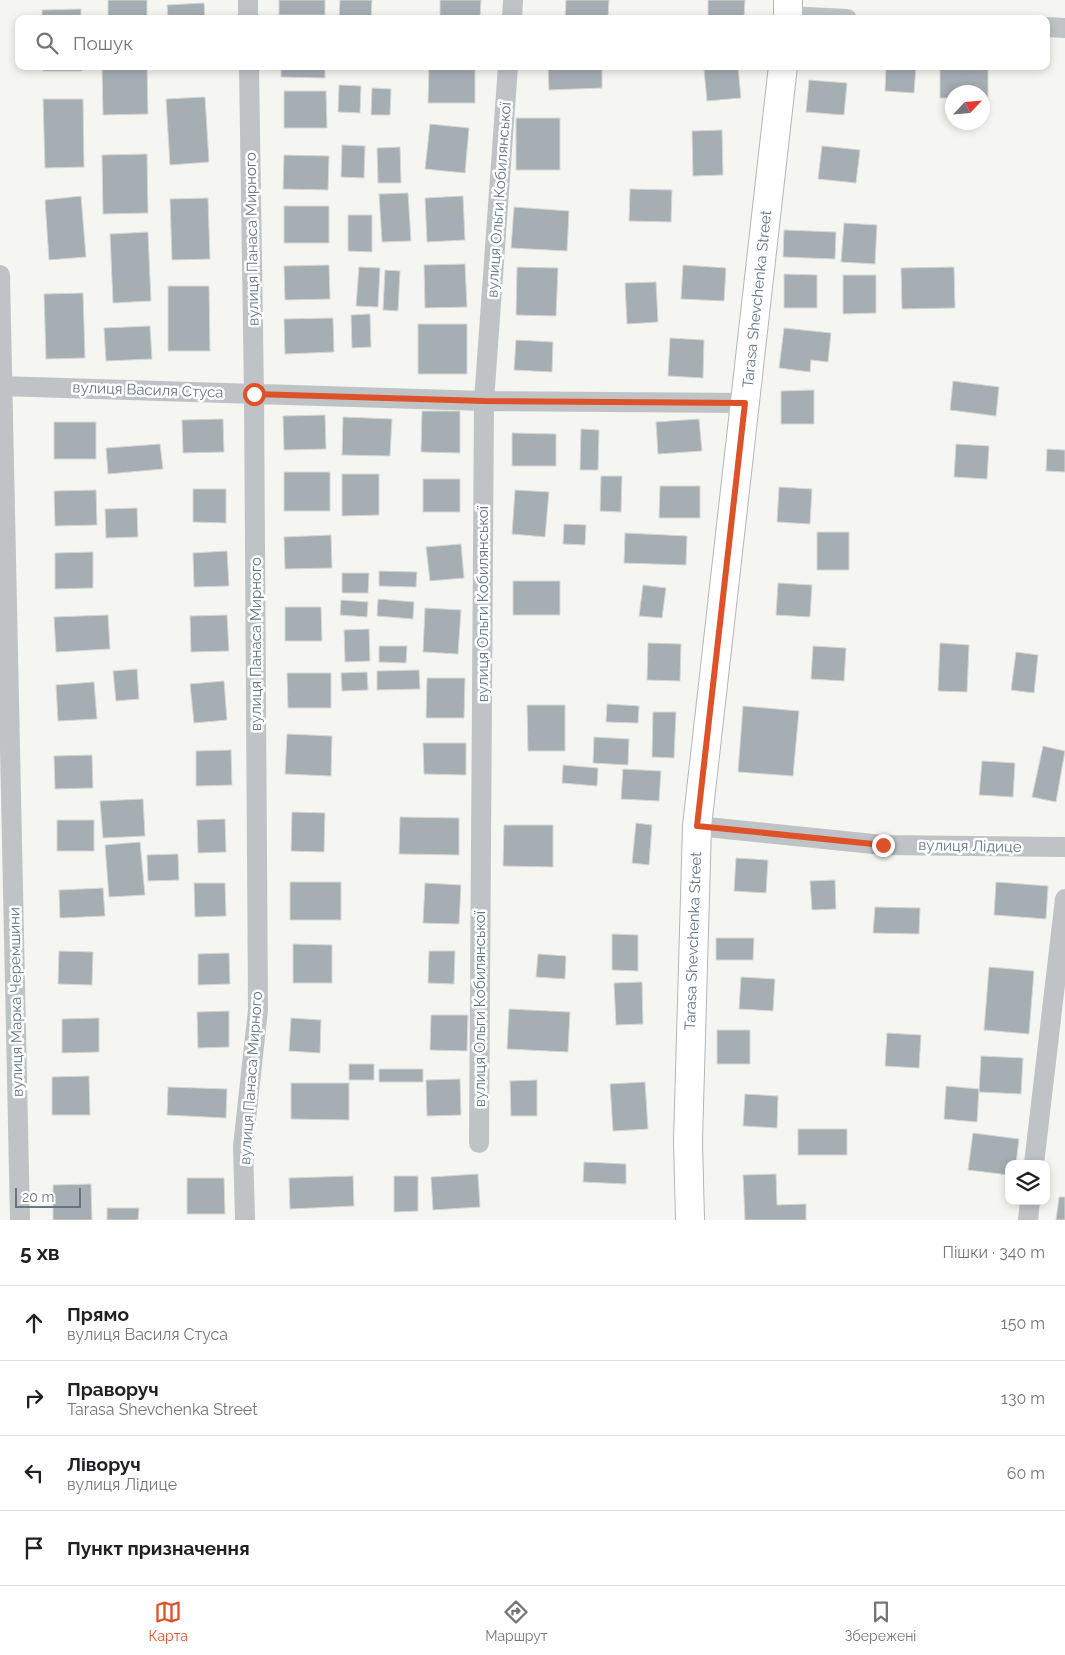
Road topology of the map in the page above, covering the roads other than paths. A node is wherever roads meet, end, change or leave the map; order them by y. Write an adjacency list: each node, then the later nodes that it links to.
1 (248, 0): 4 (street)
2 (513, 0): 5 (street)
3 (788, 12): 6 (street)
4 (248, 15)
5 (512, 15)
6 (813, 15)
7 (1050, 28): 8 (street)
8 (1065, 28)
9 (249, 70): 14 (street, вулиця Панаса Мирного)
10 (508, 70): 15 (street, вулиця Ольги Кобилянської)
11 (783, 70): 16 (main road, Tarasa Shevchenka Street)
12 (0, 275): 13 (street, вулиця Марка Черемшини)
13 (0, 386): 14 (street, вулиця Василя Стуса); 23 (street, вулиця Марка Черемшини)
14 (254, 394): 15 (street, вулиця Василя Стуса); 24 (street, вулиця Панаса Мирного)
15 (484, 401): 16 (street, вулиця Василя Стуса); 20 (street, вулиця Ольги Кобилянської)
16 (745, 403): 17 (main road, Tarasa Shevchenka Street)
17 (697, 826): 18 (street, вулиця Лідице); 25 (main road, Tarasa Shevchenka Street)
18 (1065, 847)
19 (1065, 899): 21 (street)
20 (479, 1143)
21 (1034, 1160)
22 (1030, 1205): 26 (street)
23 (20, 1220)
24 (244, 1220)
25 (690, 1220)
26 (1028, 1220)

